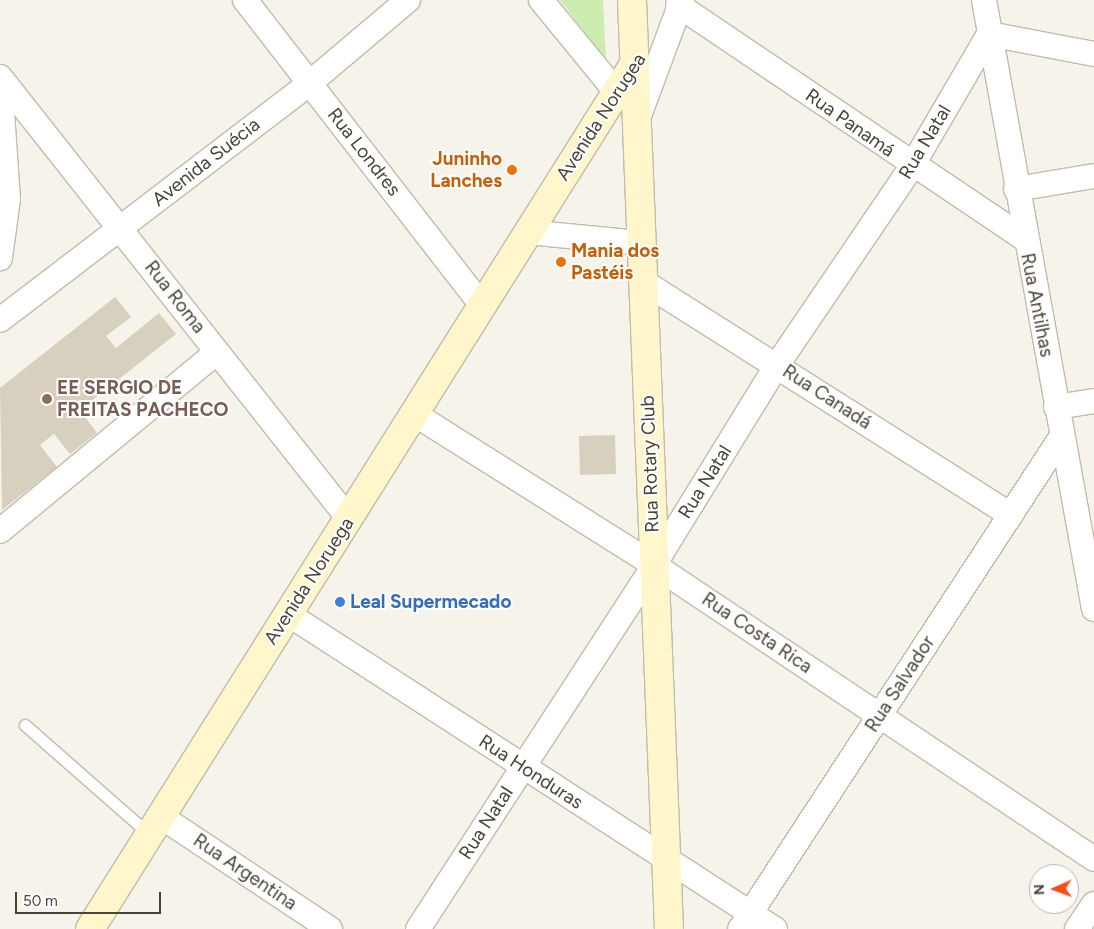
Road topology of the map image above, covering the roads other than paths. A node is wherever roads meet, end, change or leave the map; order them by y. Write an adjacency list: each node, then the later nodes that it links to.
1 (245, 0): 12 (street, Rua Londres)
2 (408, 0): 12 (street, Avenida Suécia)
3 (542, 0): 13 (street)
4 (632, 0): 9 (street, Rua Rotary Club)
5 (984, 0): 7 (street, Rua Antilhas)
6 (680, 2): 9 (street, Avenida Norugea); 14 (street); 15 (street, Rua Panamá)
7 (989, 34): 8 (street); 15 (street, Rua Natal); 17 (street, Rua Antilhas)
8 (1094, 54)
9 (636, 61): 13 (street, Avenida Norugea); 14 (street, Rua Rotary Club)
10 (0, 77): 18 (street, Rua Roma)
11 (0, 82): 22 (street)
12 (311, 82): 18 (street, Avenida Suécia); 24 (street, Rua Londres)
13 (617, 92): 19 (street, Avenida Norugea)
14 (640, 113): 21 (street, Rua Rotary Club)
15 (912, 166): 20 (street, Rua Panamá); 27 (street, Rua Natal)
16 (1094, 176): 17 (street)
17 (1016, 188): 20 (street, Rua Antilhas)
18 (121, 227): 25 (street, Avenida Suécia); 26 (street, Rua Roma)
19 (527, 232): 21 (street); 24 (street, Avenida Noruega)
20 (1024, 238): 29 (street, Rua Antilhas)
21 (640, 243): 23 (street, Rua Rotary Club)
22 (0, 258)
23 (642, 281): 27 (street, Rua Canadá); 35 (street, Rua Rotary Club)
24 (482, 305): 30 (street, Avenida Noruega)
25 (0, 320)
26 (217, 352): 33 (street, Rua Roma); 34 (street)
27 (777, 365): 32 (street, Rua Canadá); 35 (street, Rua Natal)
28 (1094, 401): 29 (street)
29 (1056, 407): 31 (street, Rua Antilhas)
30 (416, 415): 33 (street, Avenida Noruega); 35 (street, Rua Costa Rica)
31 (1060, 439): 32 (street, Rua Salvador); 36 (street, Rua Antilhas)
32 (1011, 515): 38 (street, Rua Salvador)
33 (349, 519): 37 (street, Avenida Noruega)
34 (0, 531)
35 (654, 565): 38 (street, Rua Costa Rica); 40 (street, Rua Natal); 42 (street, Rua Rotary Club)
36 (1094, 609)
37 (288, 614): 40 (street, Rua Honduras); 41 (street, Avenida Noruega)
38 (880, 715): 43 (street, Rua Costa Rica); 45 (street, Rua Salvador)
39 (25, 726): 41 (lane)
40 (522, 767): 42 (street, Rua Honduras); 48 (street, Rua Natal)
41 (155, 825): 46 (street, Avenida Noruega); 47 (street, Rua Argentina)
42 (666, 858): 45 (street, Rua Honduras); 49 (street, Rua Rotary Club)
43 (1094, 859)
44 (1094, 904): 51 (street)
45 (745, 921): 50 (street, Rua Honduras)
46 (90, 929)
47 (330, 929)
48 (418, 929)
49 (669, 929)
50 (775, 929)
51 (1077, 929)

